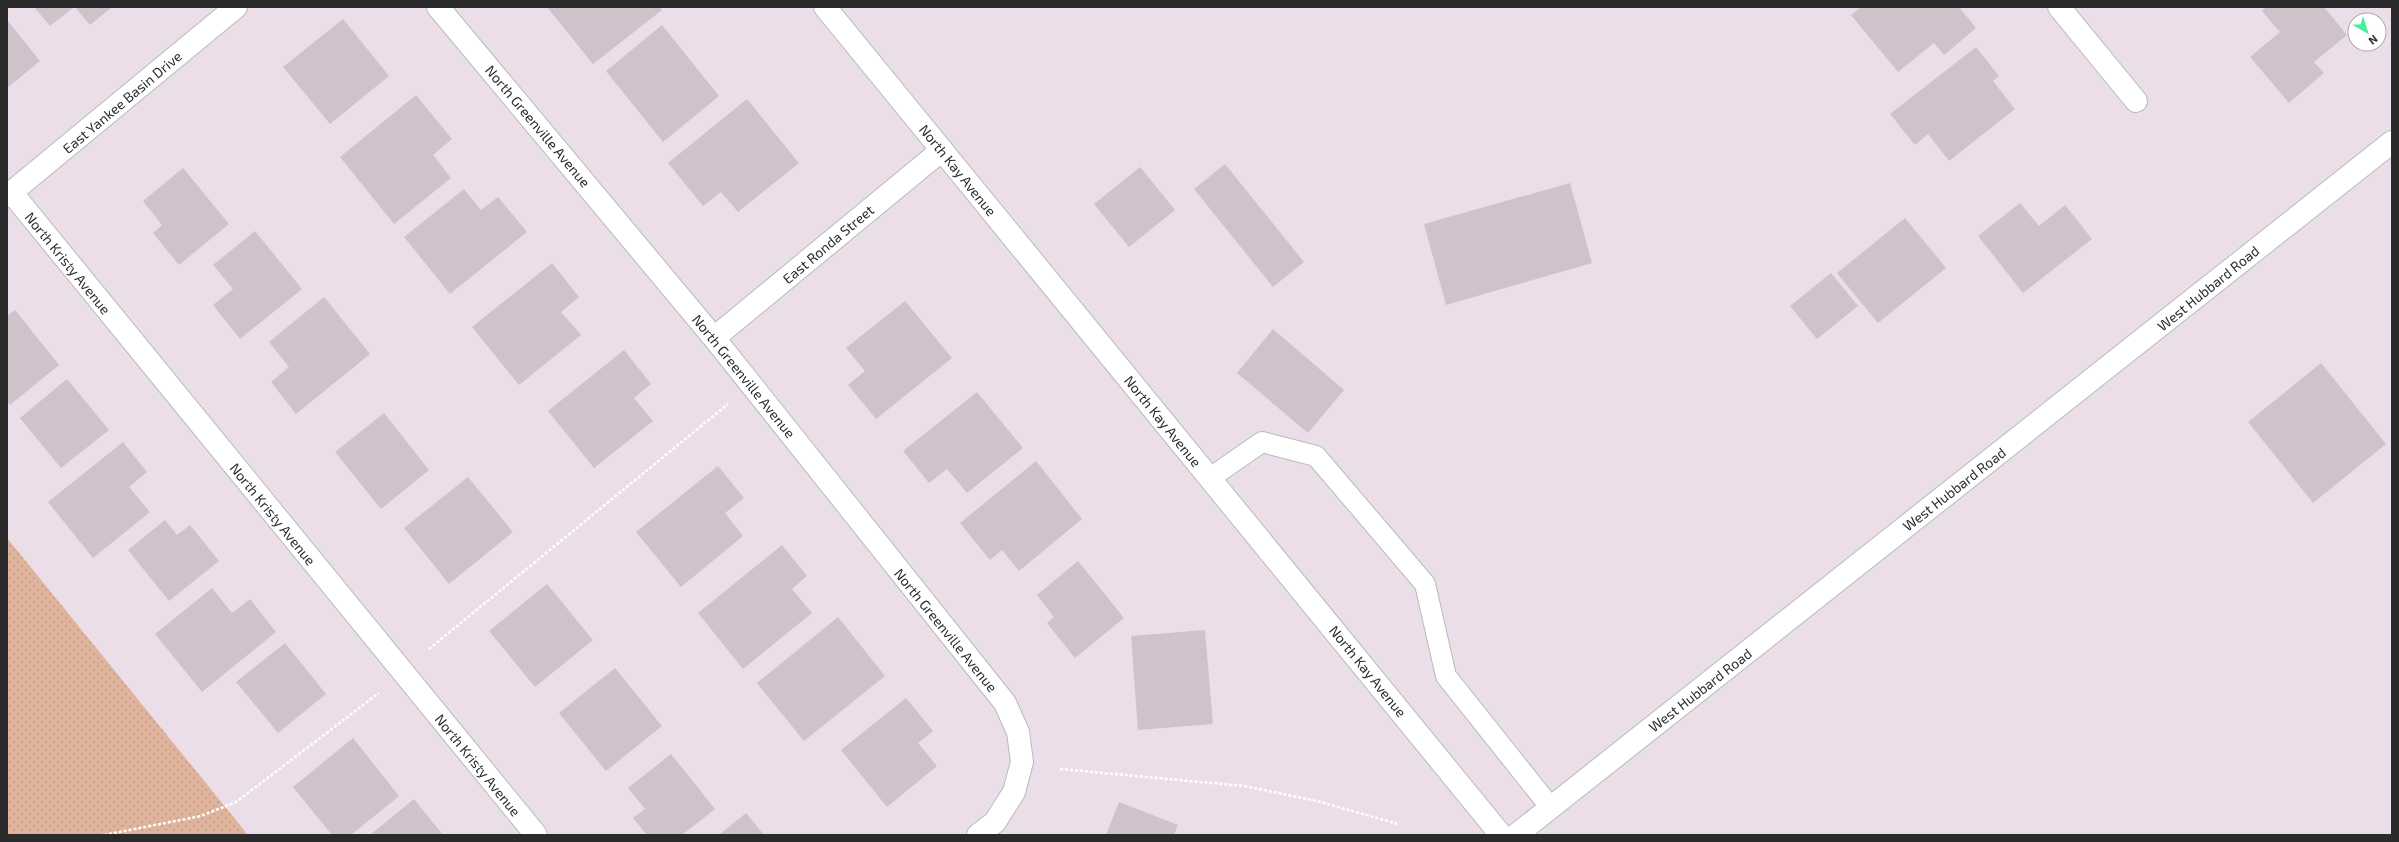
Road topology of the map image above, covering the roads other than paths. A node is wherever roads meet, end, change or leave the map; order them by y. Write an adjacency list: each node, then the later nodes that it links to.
1 (236, 7): 8 (street, East Yankee Basin Drive)
2 (438, 7): 9 (street, North Greenville Avenue)
3 (825, 7): 7 (street, North Kay Avenue)
4 (2059, 7): 5 (street)
5 (2136, 101)
6 (2392, 142): 11 (street, West Hubbard Road)
7 (942, 150): 9 (street, East Ronda Street); 10 (street, North Kay Avenue)
8 (9, 195): 12 (street, North Kristy Avenue)
9 (714, 338): 13 (street, North Greenville Avenue)
10 (1210, 478): 11 (lane); 14 (street, North Kay Avenue)
11 (1551, 808): 15 (street, West Hubbard Road)
12 (536, 835)
13 (978, 835)
14 (1501, 835)
15 (1516, 835)

